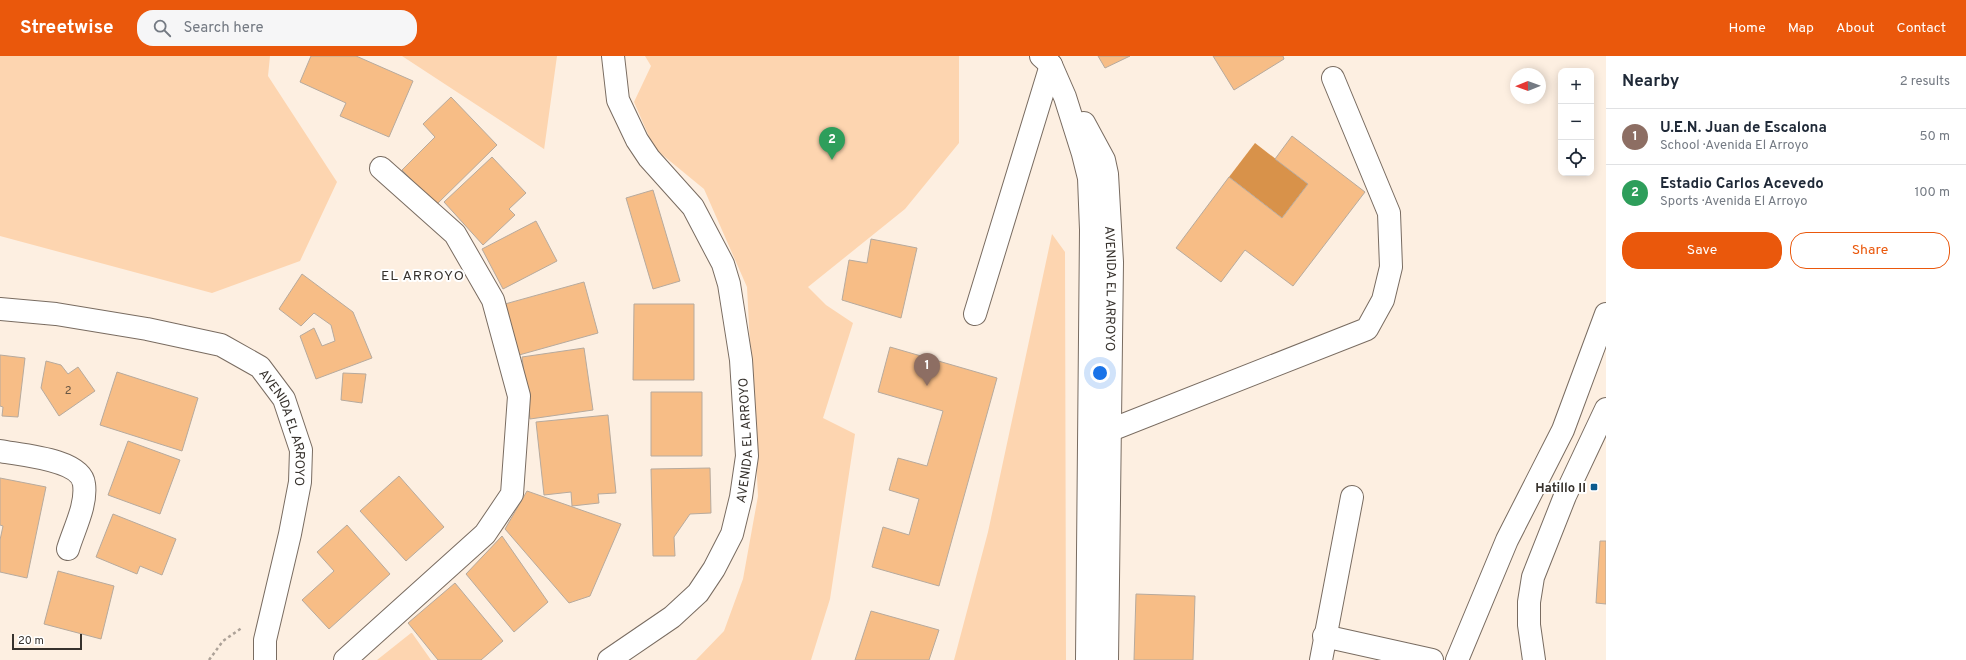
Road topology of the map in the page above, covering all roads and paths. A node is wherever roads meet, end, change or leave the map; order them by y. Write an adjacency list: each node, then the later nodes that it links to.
1 (612, 56): 20 (street, AVENIDA EL ARROYO)
2 (1046, 61): 4 (street, AVENIDA EL ARROYO); 7 (street)
3 (1334, 78): 10 (street)
4 (1065, 97): 10 (street, AVENIDA EL ARROYO); 11 (street, AVENIDA EL ARROYO)
5 (381, 168): 19 (street)
6 (0, 309): 15 (street, AVENIDA EL ARROYO)
7 (975, 314)
8 (1606, 314): 25 (street)
9 (1606, 409): 26 (street)
10 (1110, 431): 11 (street); 22 (street, AVENIDA EL ARROYO)
11 (1089, 438): 21 (street, AVENIDA EL ARROYO)
12 (0, 451): 14 (street)
13 (1352, 497): 16 (street)
14 (68, 549)
15 (272, 609): 17 (path); 18 (street, AVENIDA EL ARROYO)
16 (1324, 636): 23 (street); 24 (street)
17 (209, 660)
18 (265, 660)
19 (345, 660)
20 (609, 660)
21 (1087, 660)
22 (1107, 660)
23 (1321, 660)
24 (1432, 660)
25 (1457, 660)
26 (1534, 660)

